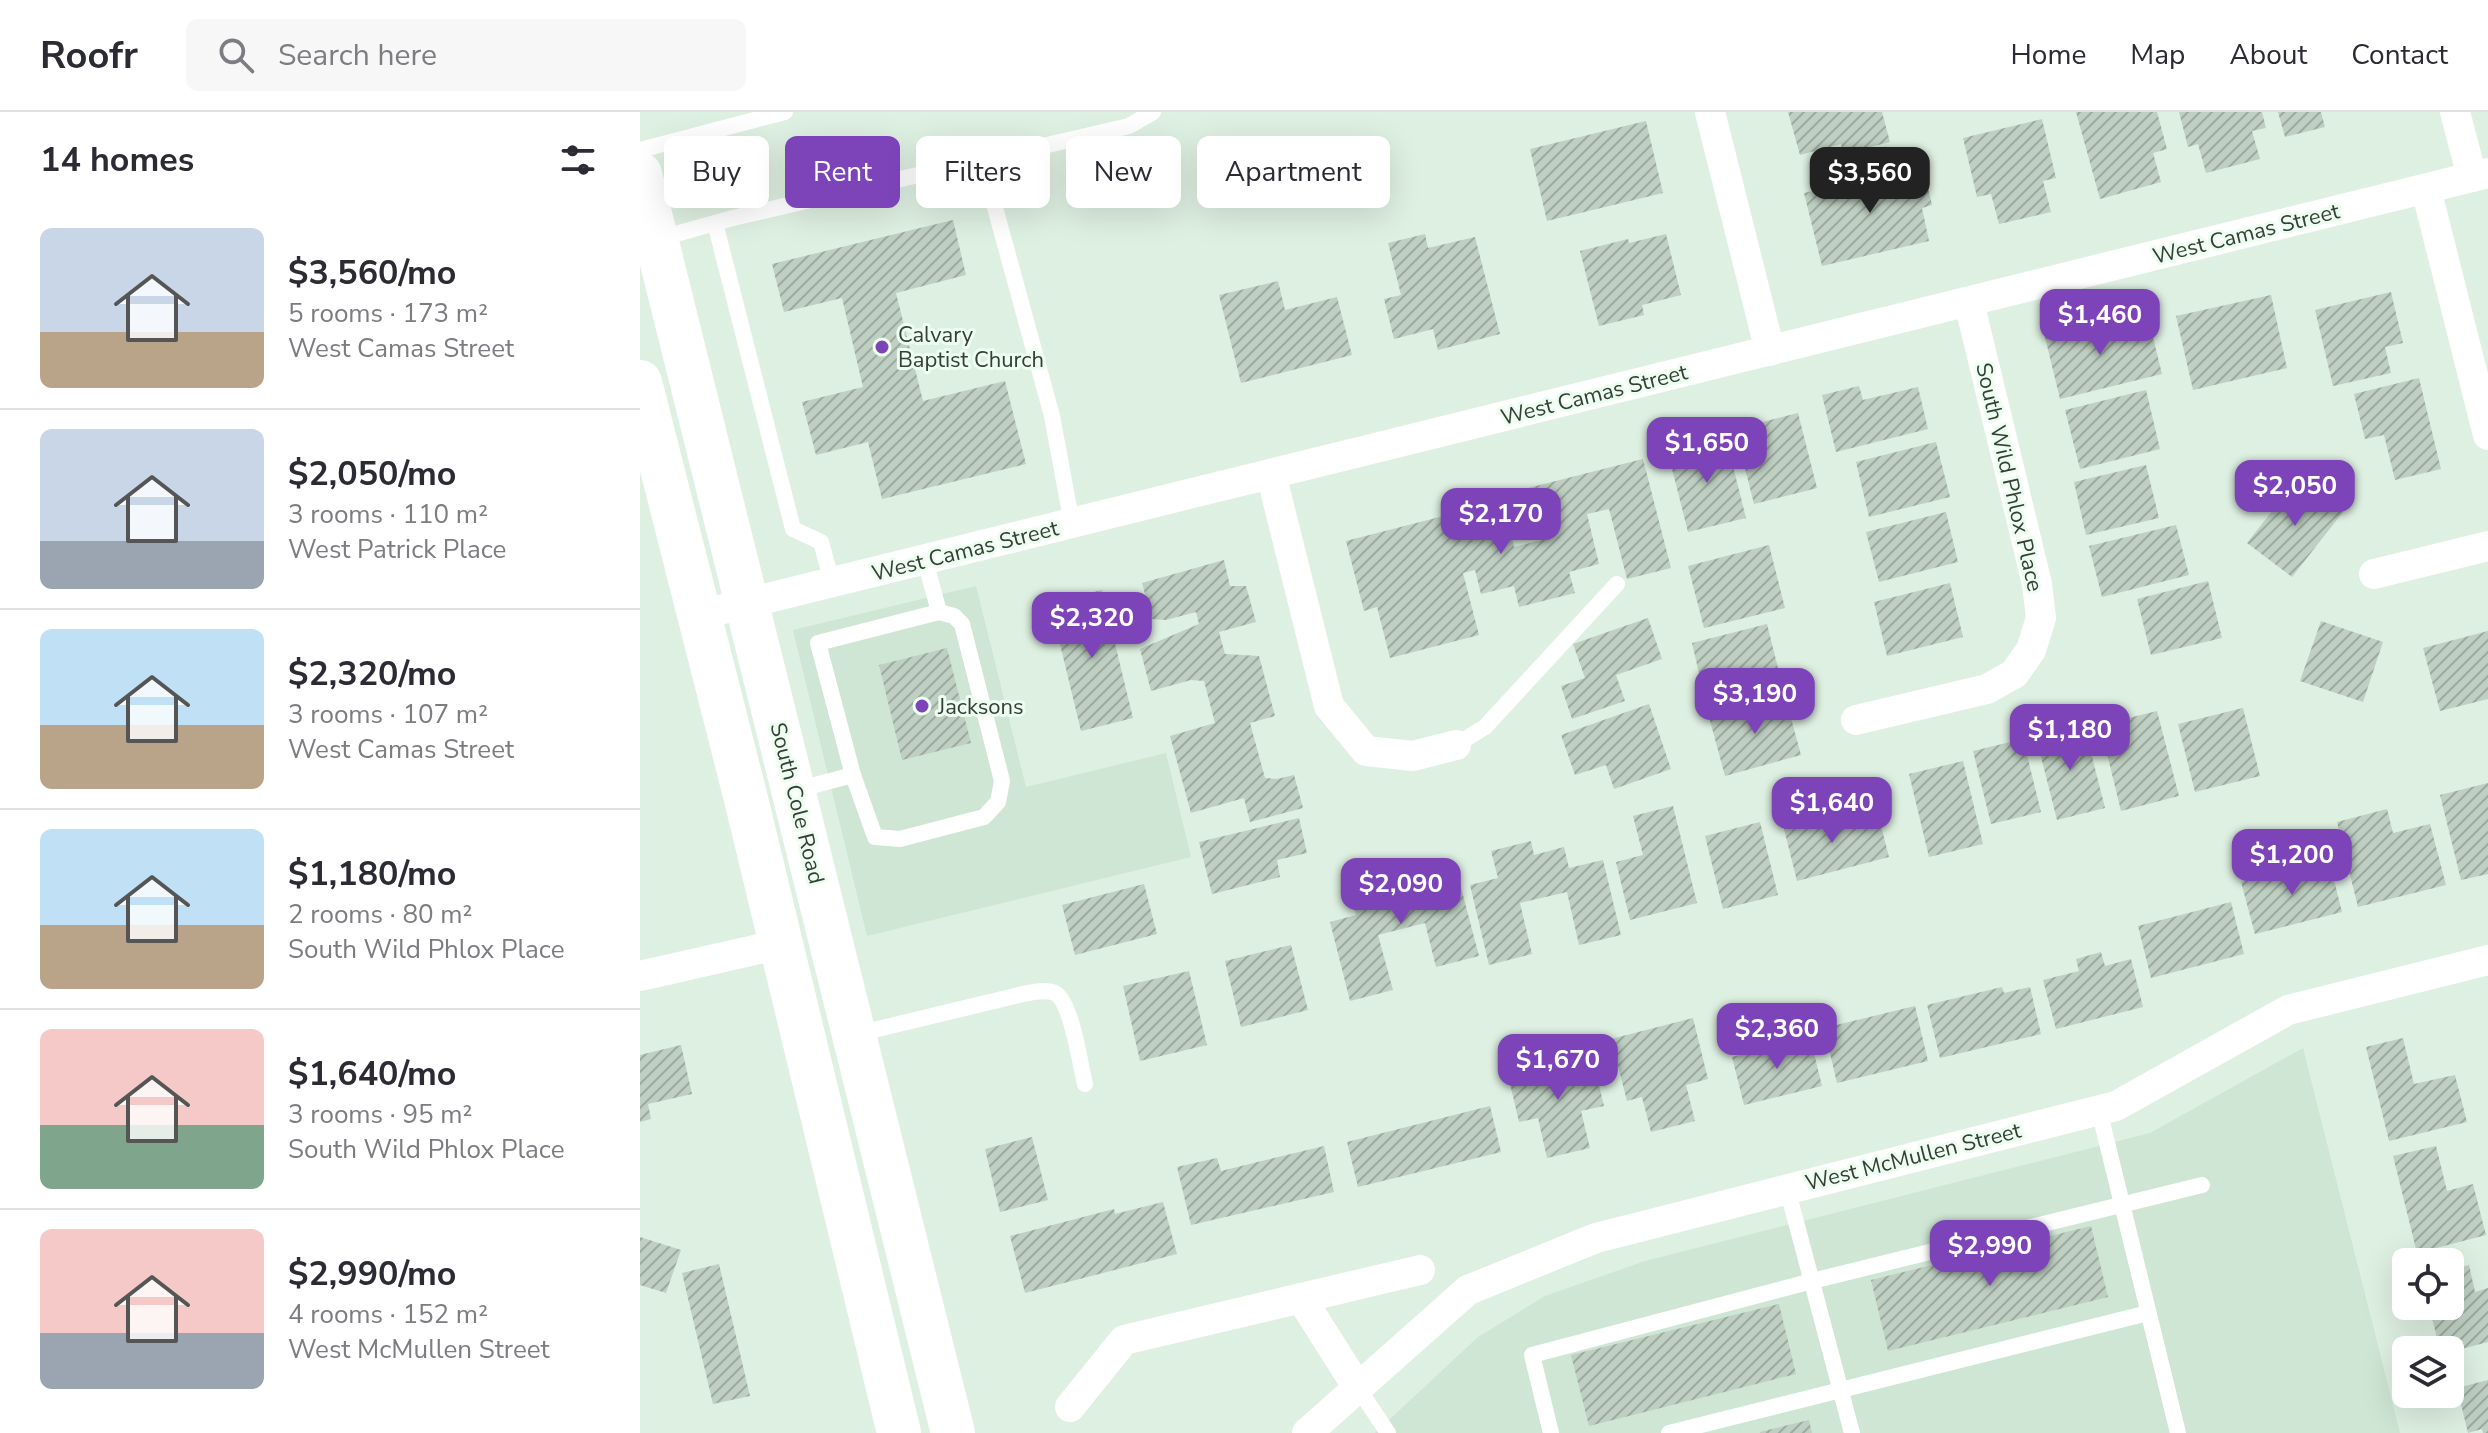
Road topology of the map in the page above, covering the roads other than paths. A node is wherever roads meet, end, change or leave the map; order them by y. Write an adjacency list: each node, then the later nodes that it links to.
1 (785, 112): 6 (lane)
2 (1153, 112): 5 (lane)
3 (1710, 112): 15 (street)
4 (2455, 112): 8 (street)
5 (1050, 144)
6 (640, 150)
7 (640, 174): 13 (main road, South Cole Road)
8 (2480, 175): 10 (street, West Camas Street)
9 (916, 176): 12 (lane)
10 (2426, 189): 14 (street, West Camas Street); 17 (street)
11 (995, 208): 19 (lane)
12 (715, 223): 13 (lane); 23 (lane)
13 (648, 235): 25 (main road, South Cole Road)
14 (1969, 302): 15 (street, West Camas Street); 28 (street, South Wild Phlox Place)
15 (1770, 351): 18 (street, West Camas Street)
16 (640, 382): 27 (main road)
17 (2488, 435)
18 (1271, 474): 19 (street, West Camas Street); 29 (street)
19 (1072, 524): 21 (street, West Camas Street)
20 (2488, 546): 22 (street)
21 (925, 560): 23 (street, West Camas Street); 26 (lane)
22 (2374, 574)
23 (832, 582): 25 (street, West Camas Street)
24 (1617, 584): 29 (lane)
25 (748, 603): 27 (street, West Camas Street); 31 (main road, South Cole Road)
26 (939, 612): 30 (lane); 30 (lane)
27 (699, 615): 32 (main road)
28 (1856, 720)
29 (1456, 745)
30 (853, 775): 31 (lane)
31 (794, 791): 35 (main road, South Cole Road)
32 (781, 944): 34 (street); 48 (main road)
33 (2488, 960): 37 (street, West McMullen Street)
34 (640, 976)
35 (855, 1034): 36 (lane); 49 (main road, South Cole Road)
36 (1085, 1084)
37 (2099, 1110): 39 (street, West McMullen Street); 40 (lane)
38 (2202, 1185): 40 (lane)
39 (1787, 1188): 42 (lane); 45 (street, West McMullen Street)
40 (2122, 1204): 42 (lane); 44 (lane)
41 (1420, 1270): 43 (street)
42 (1812, 1281): 46 (lane); 52 (lane)
43 (1301, 1298): 45 (street); 47 (street)
44 (2148, 1313): 46 (lane); 55 (lane)
45 (1358, 1388): 50 (street, West McMullen Street); 51 (lane)
46 (1840, 1390): 53 (lane); 54 (lane)
47 (1070, 1407)
48 (899, 1433)
49 (953, 1433)
50 (1307, 1433)
51 (1388, 1433)
52 (1551, 1433)
53 (1669, 1433)
54 (1852, 1433)
55 (2178, 1433)

